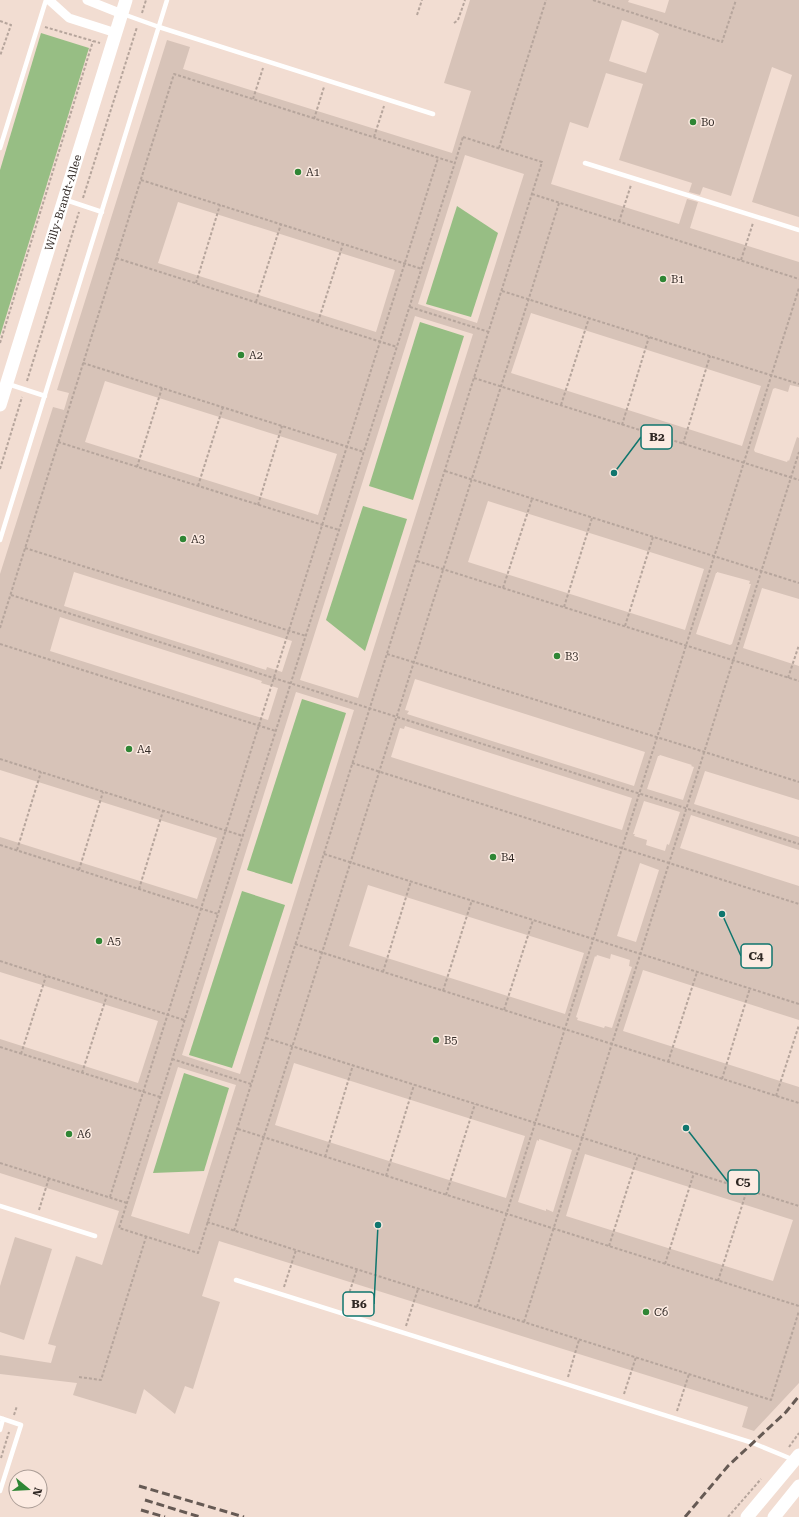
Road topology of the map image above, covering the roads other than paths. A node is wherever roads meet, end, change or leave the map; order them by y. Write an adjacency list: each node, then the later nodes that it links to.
1 (46, 0): 10 (lane)
2 (50, 0): 8 (street)
3 (87, 0): 6 (street)
4 (126, 0): 6 (main road, Willy-Brandt-Allee)
5 (167, 0): 7 (lane)
6 (122, 14): 7 (lane); 8 (main road, Willy-Brandt-Allee)
7 (159, 27): 9 (lane); 13 (lane)
8 (116, 34): 12 (main road, Willy-Brandt-Allee)
9 (434, 114)
10 (0, 148)
11 (585, 163): 14 (lane)
12 (64, 200): 13 (lane); 15 (main road, Willy-Brandt-Allee)
13 (102, 212): 16 (lane)
14 (799, 230)
15 (3, 383): 16 (lane); 17 (main road, Willy-Brandt-Allee)
16 (45, 396): 18 (lane)
17 (0, 405)
18 (0, 540)
19 (0, 1206): 20 (lane)
20 (94, 1236)
21 (236, 1280): 24 (lane)
22 (2, 1418): 23 (lane); 26 (lane)
23 (0, 1430)
24 (798, 1460): 27 (main road)
25 (799, 1486): 28 (main road)
26 (0, 1491)
27 (747, 1517)
28 (774, 1517)

